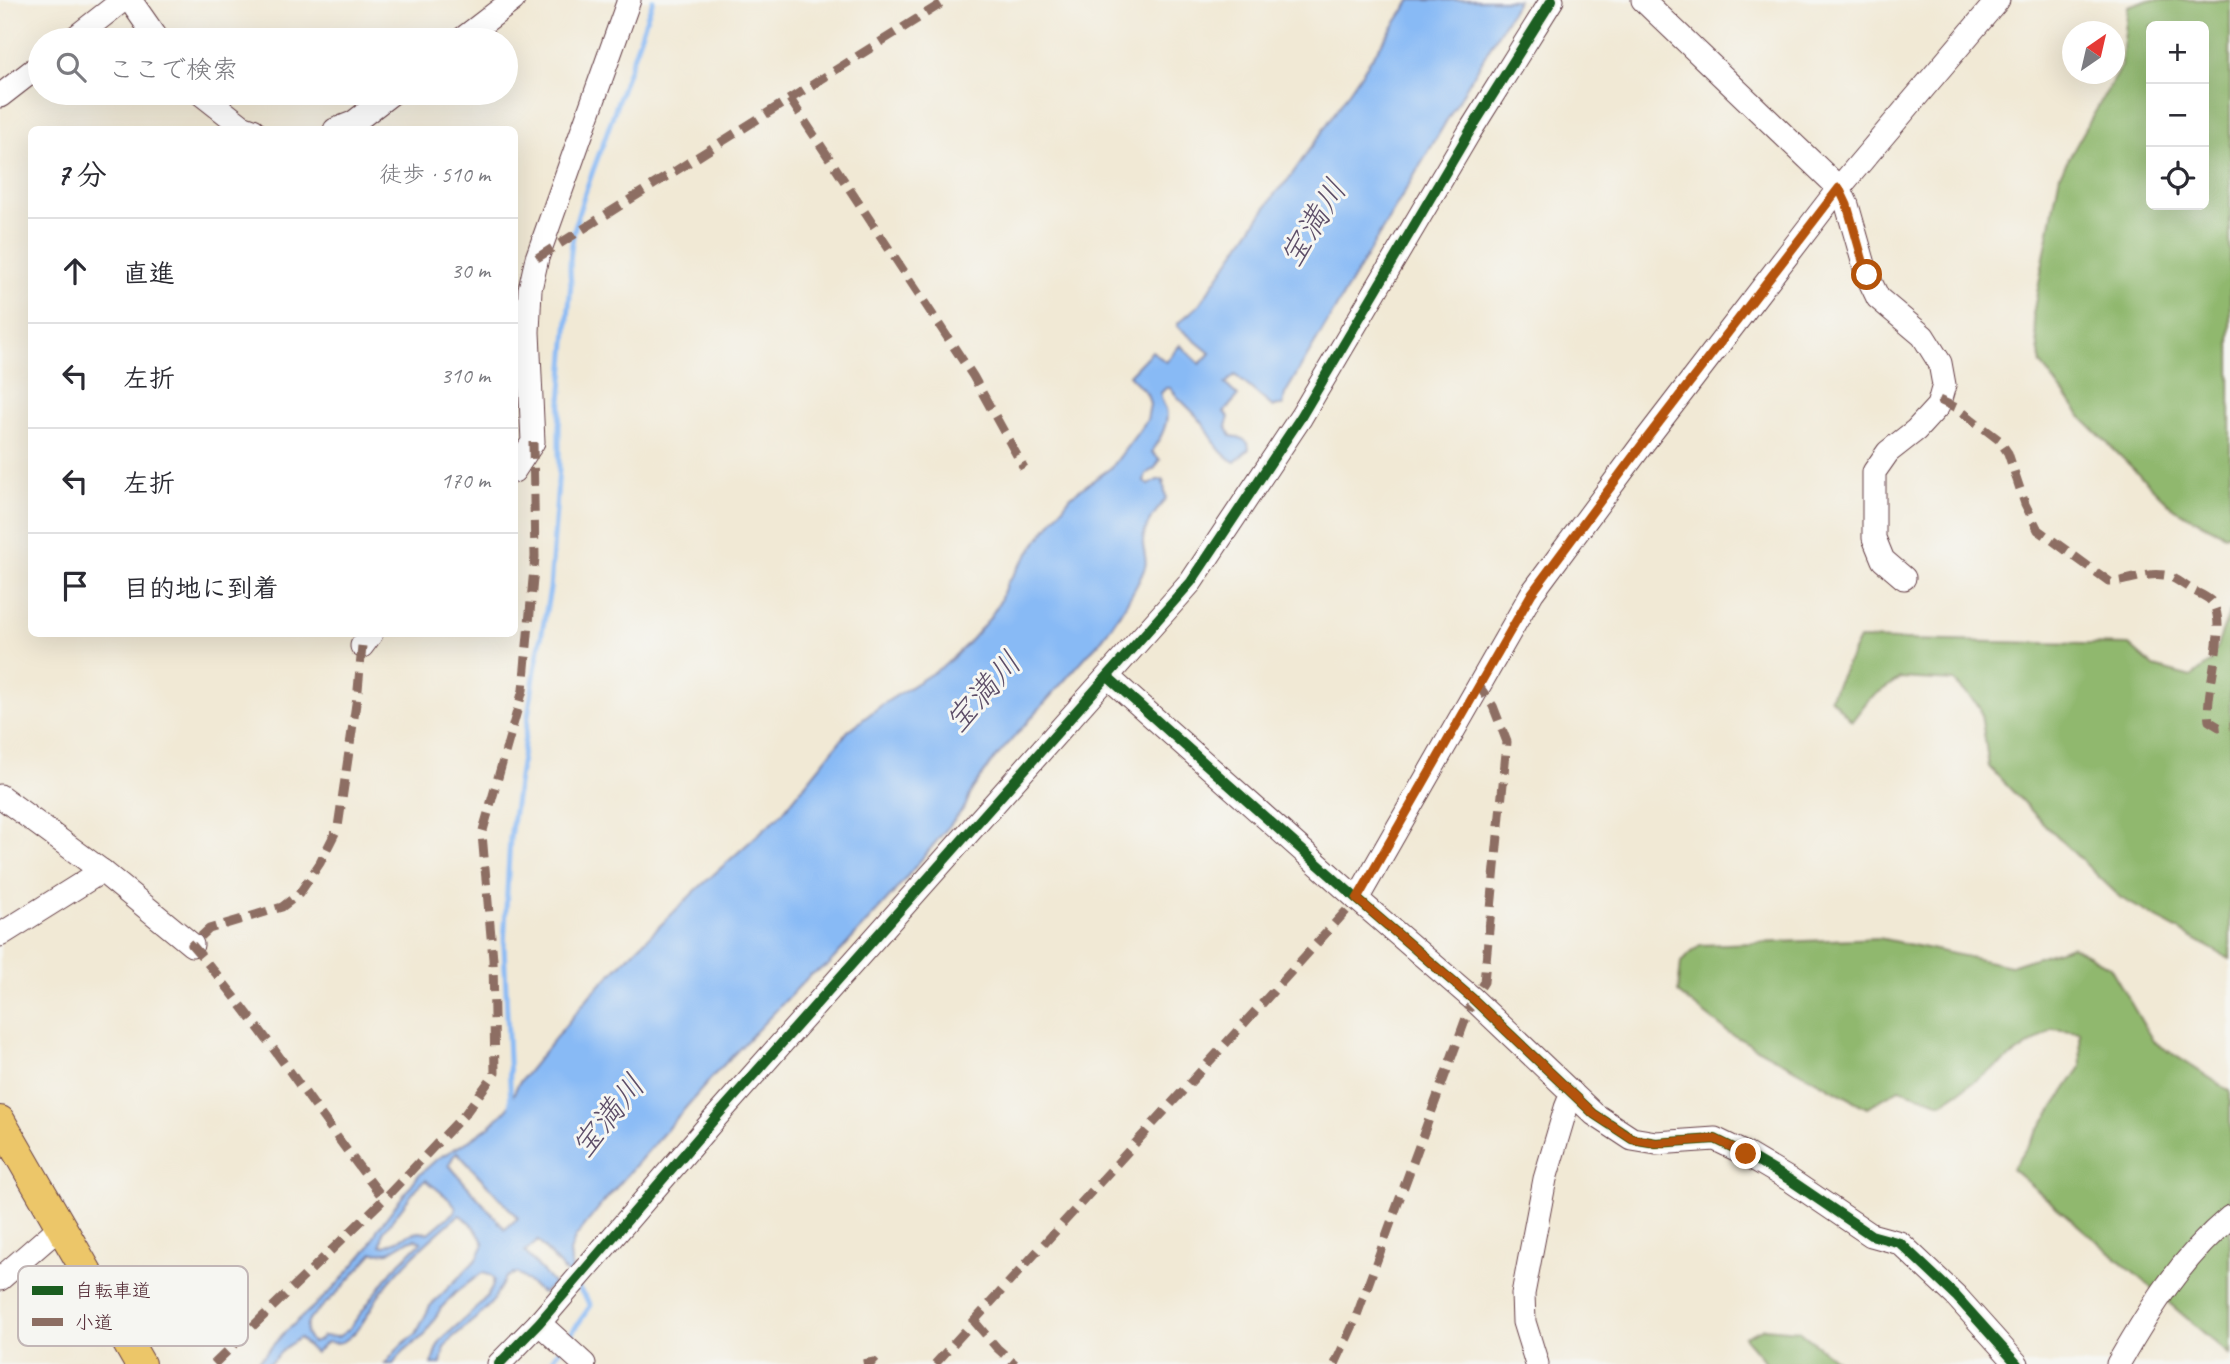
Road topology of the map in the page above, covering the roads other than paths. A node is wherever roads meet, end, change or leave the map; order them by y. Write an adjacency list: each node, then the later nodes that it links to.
1 (123, 0): 8 (street)
2 (130, 0): 9 (street)
3 (513, 0): 10 (street)
4 (629, 0): 18 (street)
5 (1552, 0): 20 (street)
6 (1643, 0): 17 (street)
7 (1997, 0): 17 (street)
8 (87, 28)
9 (150, 28)
10 (477, 28)
11 (28, 74): 12 (street)
12 (0, 96)
13 (215, 105): 15 (street)
14 (376, 105): 16 (street)
15 (242, 126)
16 (344, 126)
17 (1839, 188): 19 (street); 23 (street)
18 (518, 465)
19 (1904, 578)
20 (1108, 677): 23 (street); 32 (street)
21 (0, 796): 22 (street)
22 (102, 871): 24 (street); 25 (street)
23 (1357, 899): 26 (street)
24 (0, 935)
25 (192, 945)
26 (1572, 1093): 37 (street); 38 (street)
27 (0, 1121): 29 (main road)
28 (2230, 1217): 39 (street)
29 (61, 1226): 30 (main road); 31 (street)
30 (84, 1266)
31 (0, 1279)
32 (539, 1323): 35 (street); 36 (street)
33 (130, 1346): 34 (main road)
34 (140, 1364)
35 (499, 1364)
36 (584, 1364)
37 (1537, 1364)
38 (2017, 1364)
39 (2118, 1364)

